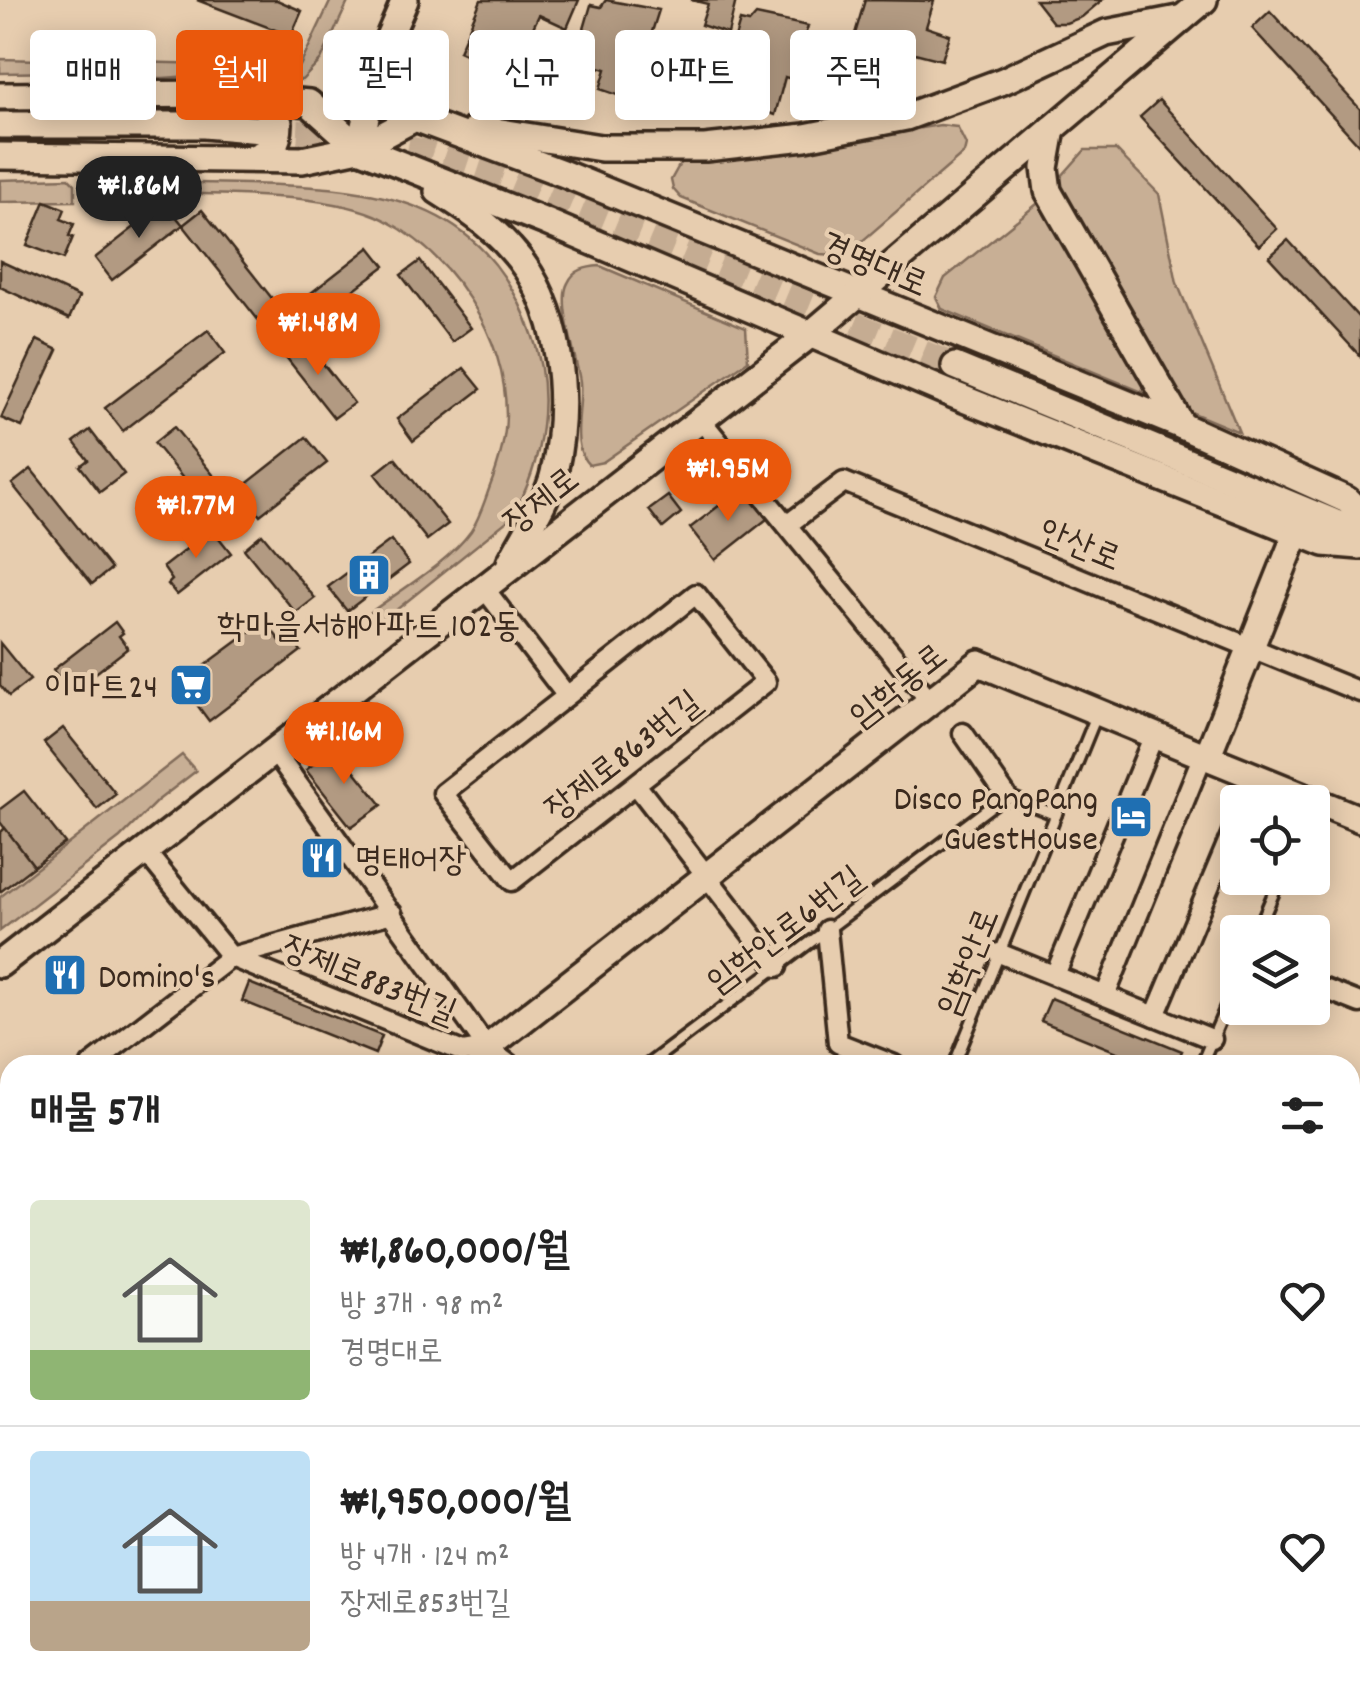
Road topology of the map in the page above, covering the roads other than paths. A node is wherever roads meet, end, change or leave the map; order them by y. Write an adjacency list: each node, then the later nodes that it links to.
1 (405, 0): 14 (street)
2 (1204, 0): 3 (street, 장제로)
3 (1183, 18): 10 (street); 12 (street, 장제로)
4 (176, 94): 5 (street)
5 (0, 96)
6 (303, 102): 14 (street)
7 (276, 120): 16 (street)
8 (412, 120): 14 (street)
9 (421, 120): 17 (street, 경명대로)
10 (428, 120)
11 (0, 125): 13 (street)
12 (1052, 129): 17 (street, 장제로); 23 (street)
13 (261, 130)
14 (359, 148): 16 (street); 18 (street); 29 (street)
15 (0, 156): 16 (street)
16 (254, 158)
17 (857, 294): 18 (street, 장제로); 19 (street, 경명대로)
18 (811, 334): 21 (street); 22 (street, 장제로)
19 (968, 340): 21 (street); 23 (street, 경명대로)
20 (955, 366): 27 (street)
21 (944, 391): 26 (street)
22 (700, 419): 25 (street); 29 (street, 장제로)
23 (1182, 426): 24 (street, 경명대로)
24 (1360, 513)
25 (787, 525): 31 (street, 안산로); 34 (street)
26 (1297, 532): 28 (street); 31 (street)
27 (1360, 533)
28 (1360, 546)
29 (506, 570): 30 (street, 장제로)
30 (484, 588): 33 (street); 38 (street, 장제로)
31 (1251, 648): 32 (street, 안산로); 39 (street)
32 (1360, 692)
33 (567, 696): 43 (street, 장제로863번길); 43 (street, 장제로863번길)
34 (931, 702): 35 (street, 임학동로); 50 (street, 임학동로)
35 (1098, 712): 37 (street, 임학동로); 46 (lane, 임학안로)
36 (963, 732): 44 (street)
37 (1154, 735): 39 (street, 임학동로); 57 (street)
38 (274, 751): 48 (street, 장제로); 51 (street)
39 (1205, 756): 40 (street, 임학동로); 59 (street)
40 (1255, 776): 41 (street); 42 (street, 임학동로)
41 (1251, 785)
42 (1275, 785)
43 (636, 786): 50 (street)
44 (1006, 795): 46 (lane); 52 (lane, 임학안로6번길)
45 (1330, 808): 47 (street, 임학동로)
46 (1056, 815): 53 (lane, 임학안로)
47 (1360, 819)
48 (145, 852): 54 (street, 장제로883번길); 55 (street, 장제로)
49 (1220, 861): 61 (street)
50 (707, 877): 56 (street); 67 (street, 임학동로)
51 (392, 912): 54 (street, 장제로883번길); 66 (street)
52 (827, 930): 56 (lane, 임학안로6번길); 69 (street)
53 (999, 953): 57 (street); 70 (lane, 임학안로)
54 (231, 956): 64 (street); 65 (street, 장제로883번길)
55 (0, 964)
56 (777, 967): 68 (lane, 임학안로6번길)
57 (1055, 976): 59 (street)
58 (1330, 991): 60 (street)
59 (1105, 996): 61 (street)
60 (1360, 1003)
61 (1155, 1016): 63 (street)
62 (1220, 1020): 63 (lane)
63 (1212, 1039): 71 (lane)
64 (104, 1055)
65 (475, 1055)
66 (482, 1055)
67 (485, 1055)
68 (660, 1055)
69 (869, 1055)
70 (958, 1055)
71 (1206, 1055)

